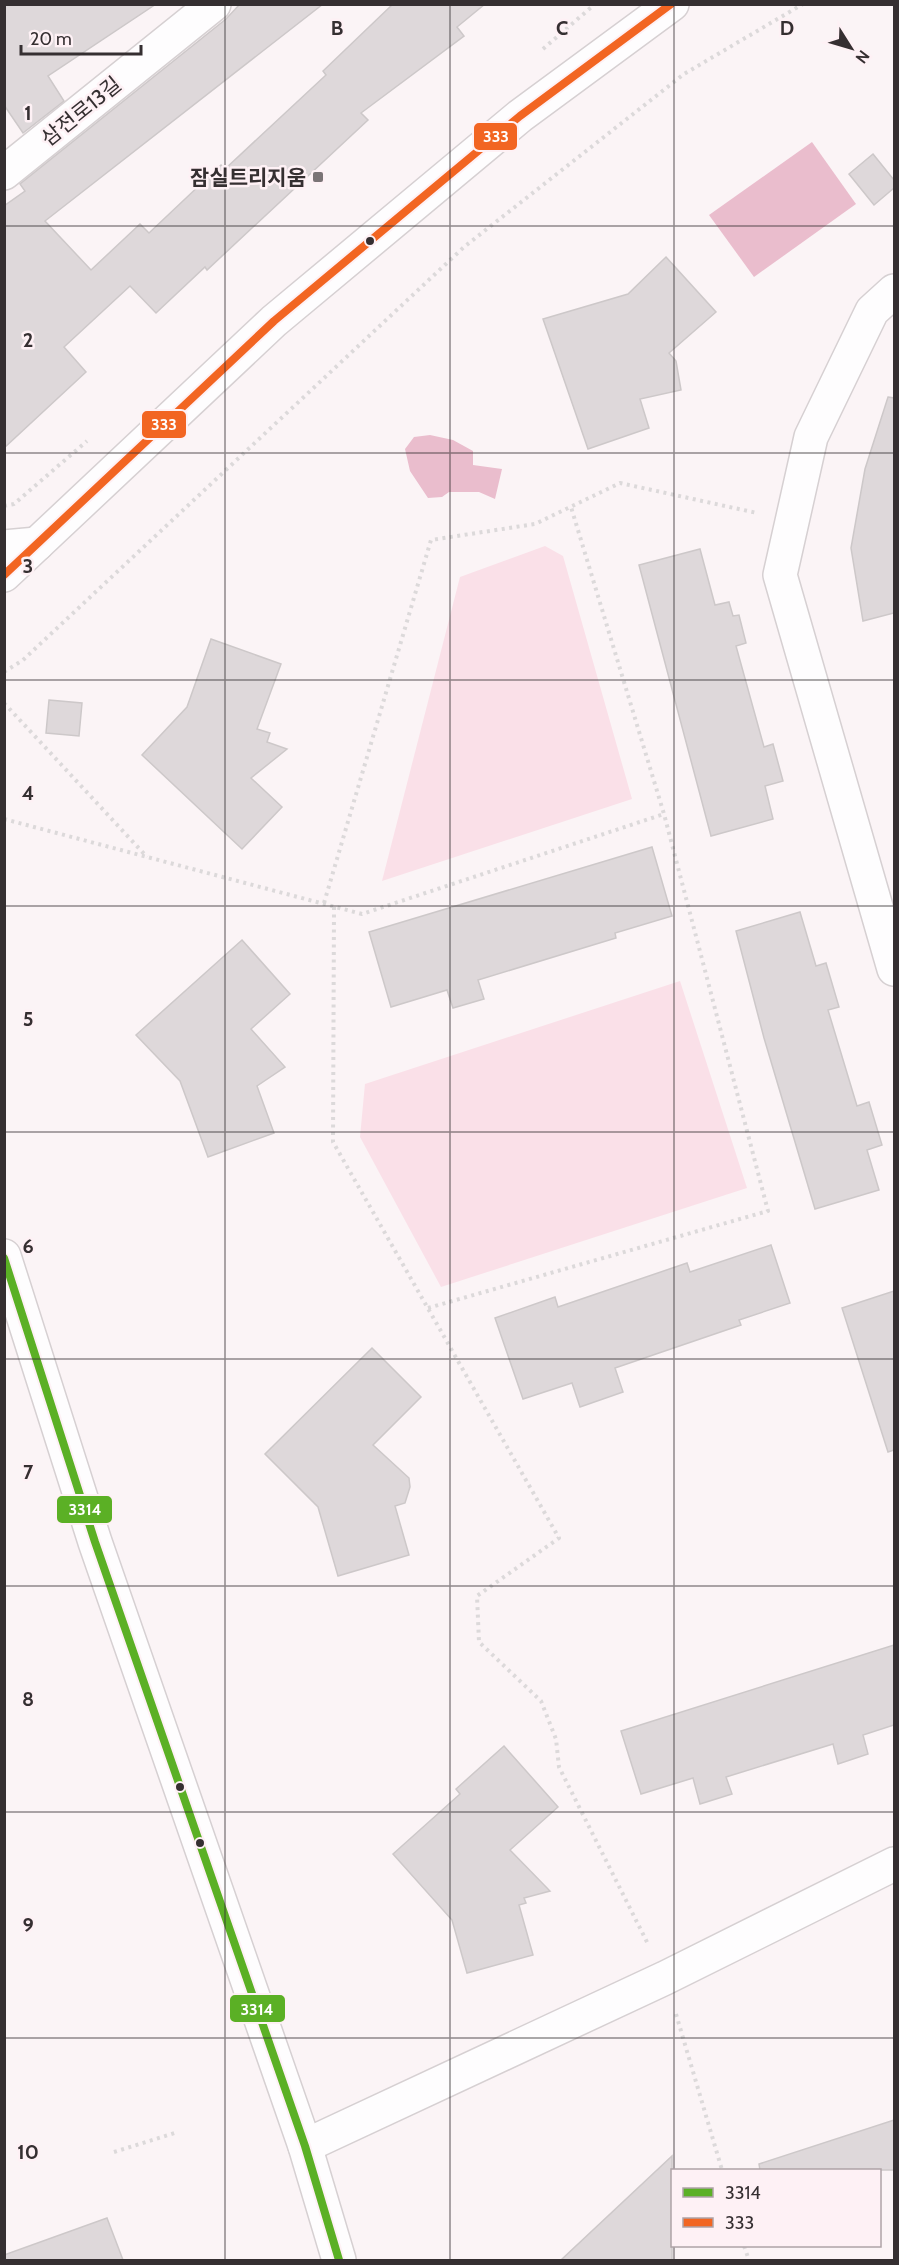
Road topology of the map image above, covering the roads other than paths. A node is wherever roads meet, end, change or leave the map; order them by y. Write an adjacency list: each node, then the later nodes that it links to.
1 (214, 4): 3 (street, 삼전로13길)
2 (672, 4): 5 (street)
3 (4, 173)
4 (894, 291): 8 (street)
5 (37, 544): 6 (street); 7 (street)
6 (4, 547)
7 (4, 575)
8 (894, 969)
9 (4, 1256): 11 (street)
10 (894, 1864): 11 (street)
11 (305, 2146): 12 (street)
12 (339, 2260)

